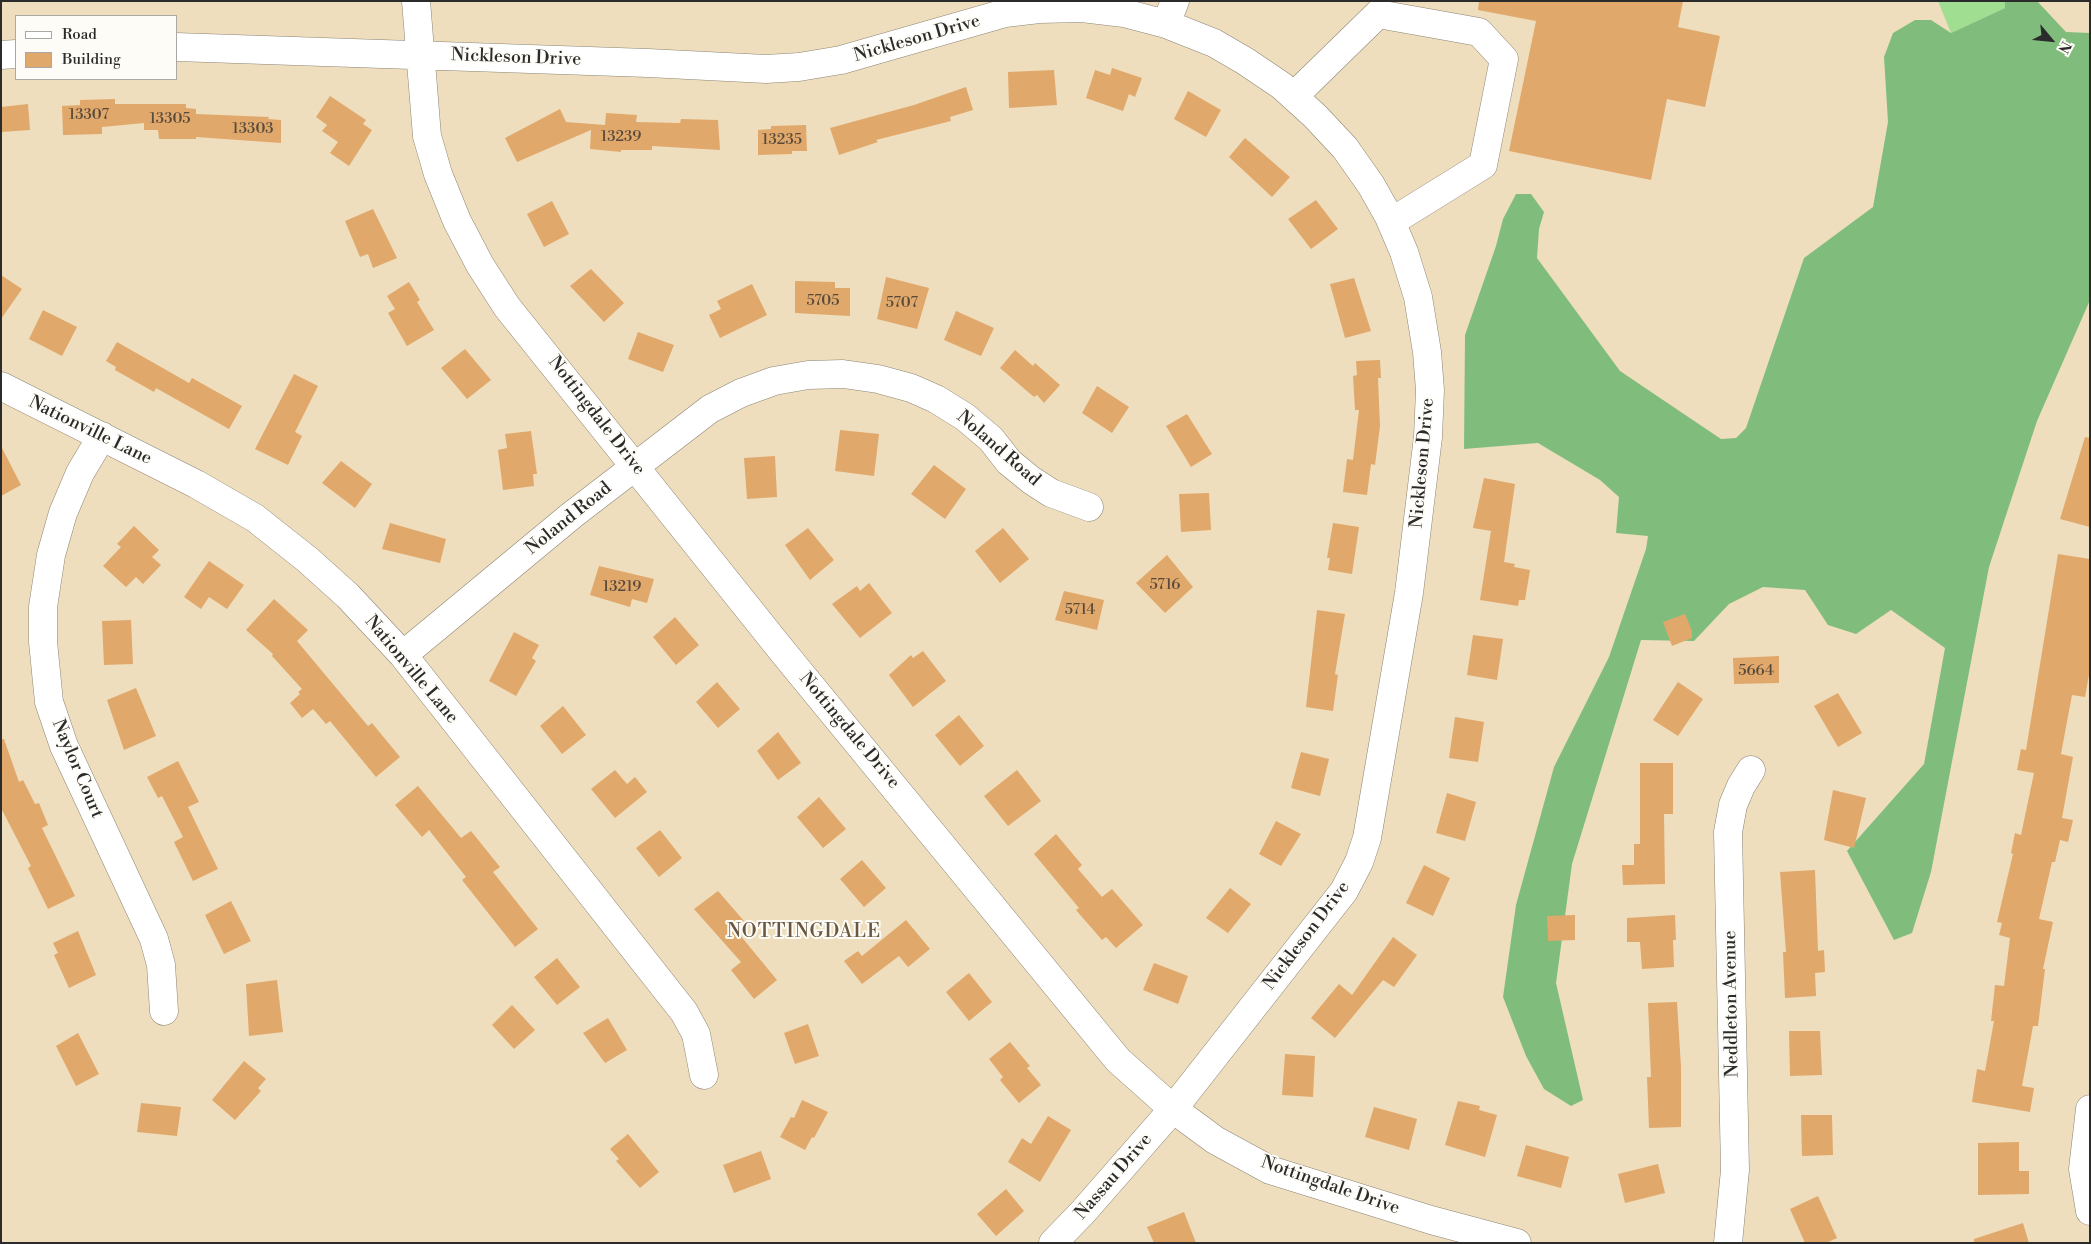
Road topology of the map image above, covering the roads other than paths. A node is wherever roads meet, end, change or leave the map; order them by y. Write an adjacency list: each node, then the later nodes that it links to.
1 (416, 1): 6 (street, Nottingdale Drive)
2 (1171, 13): 6 (street, Nickleson Drive); 7 (street, Nickleson Drive)
3 (178, 46): 6 (street, Nickleson Drive)
4 (15, 54): 5 (street)
5 (1, 55)
6 (419, 55): 11 (street, Nottingdale Drive)
7 (1294, 96): 8 (street, Nickleson Drive); 8 (street)
8 (1391, 222): 17 (street, Nickleson Drive)
9 (1, 386): 10 (street, Nationville Lane)
10 (102, 436): 13 (street, Nationville Lane); 15 (street, Naylor Court)
11 (635, 466): 12 (street, Noland Road); 13 (street, Noland Road); 17 (street, Nottingdale Drive)
12 (1089, 507)
13 (402, 655): 16 (street, Nationville Lane)
14 (1751, 770): 23 (street, Neddleton Avenue)
15 (164, 1011)
16 (704, 1074)
17 (1172, 1109): 20 (street, Nottingdale Drive); 21 (street, Nassau Drive)
18 (2090, 1110): 19 (street)
19 (2090, 1211)
20 (1428, 1231): 22 (street, Nottingdale Drive)
21 (1053, 1243)
22 (1517, 1243)
23 (1728, 1243)

